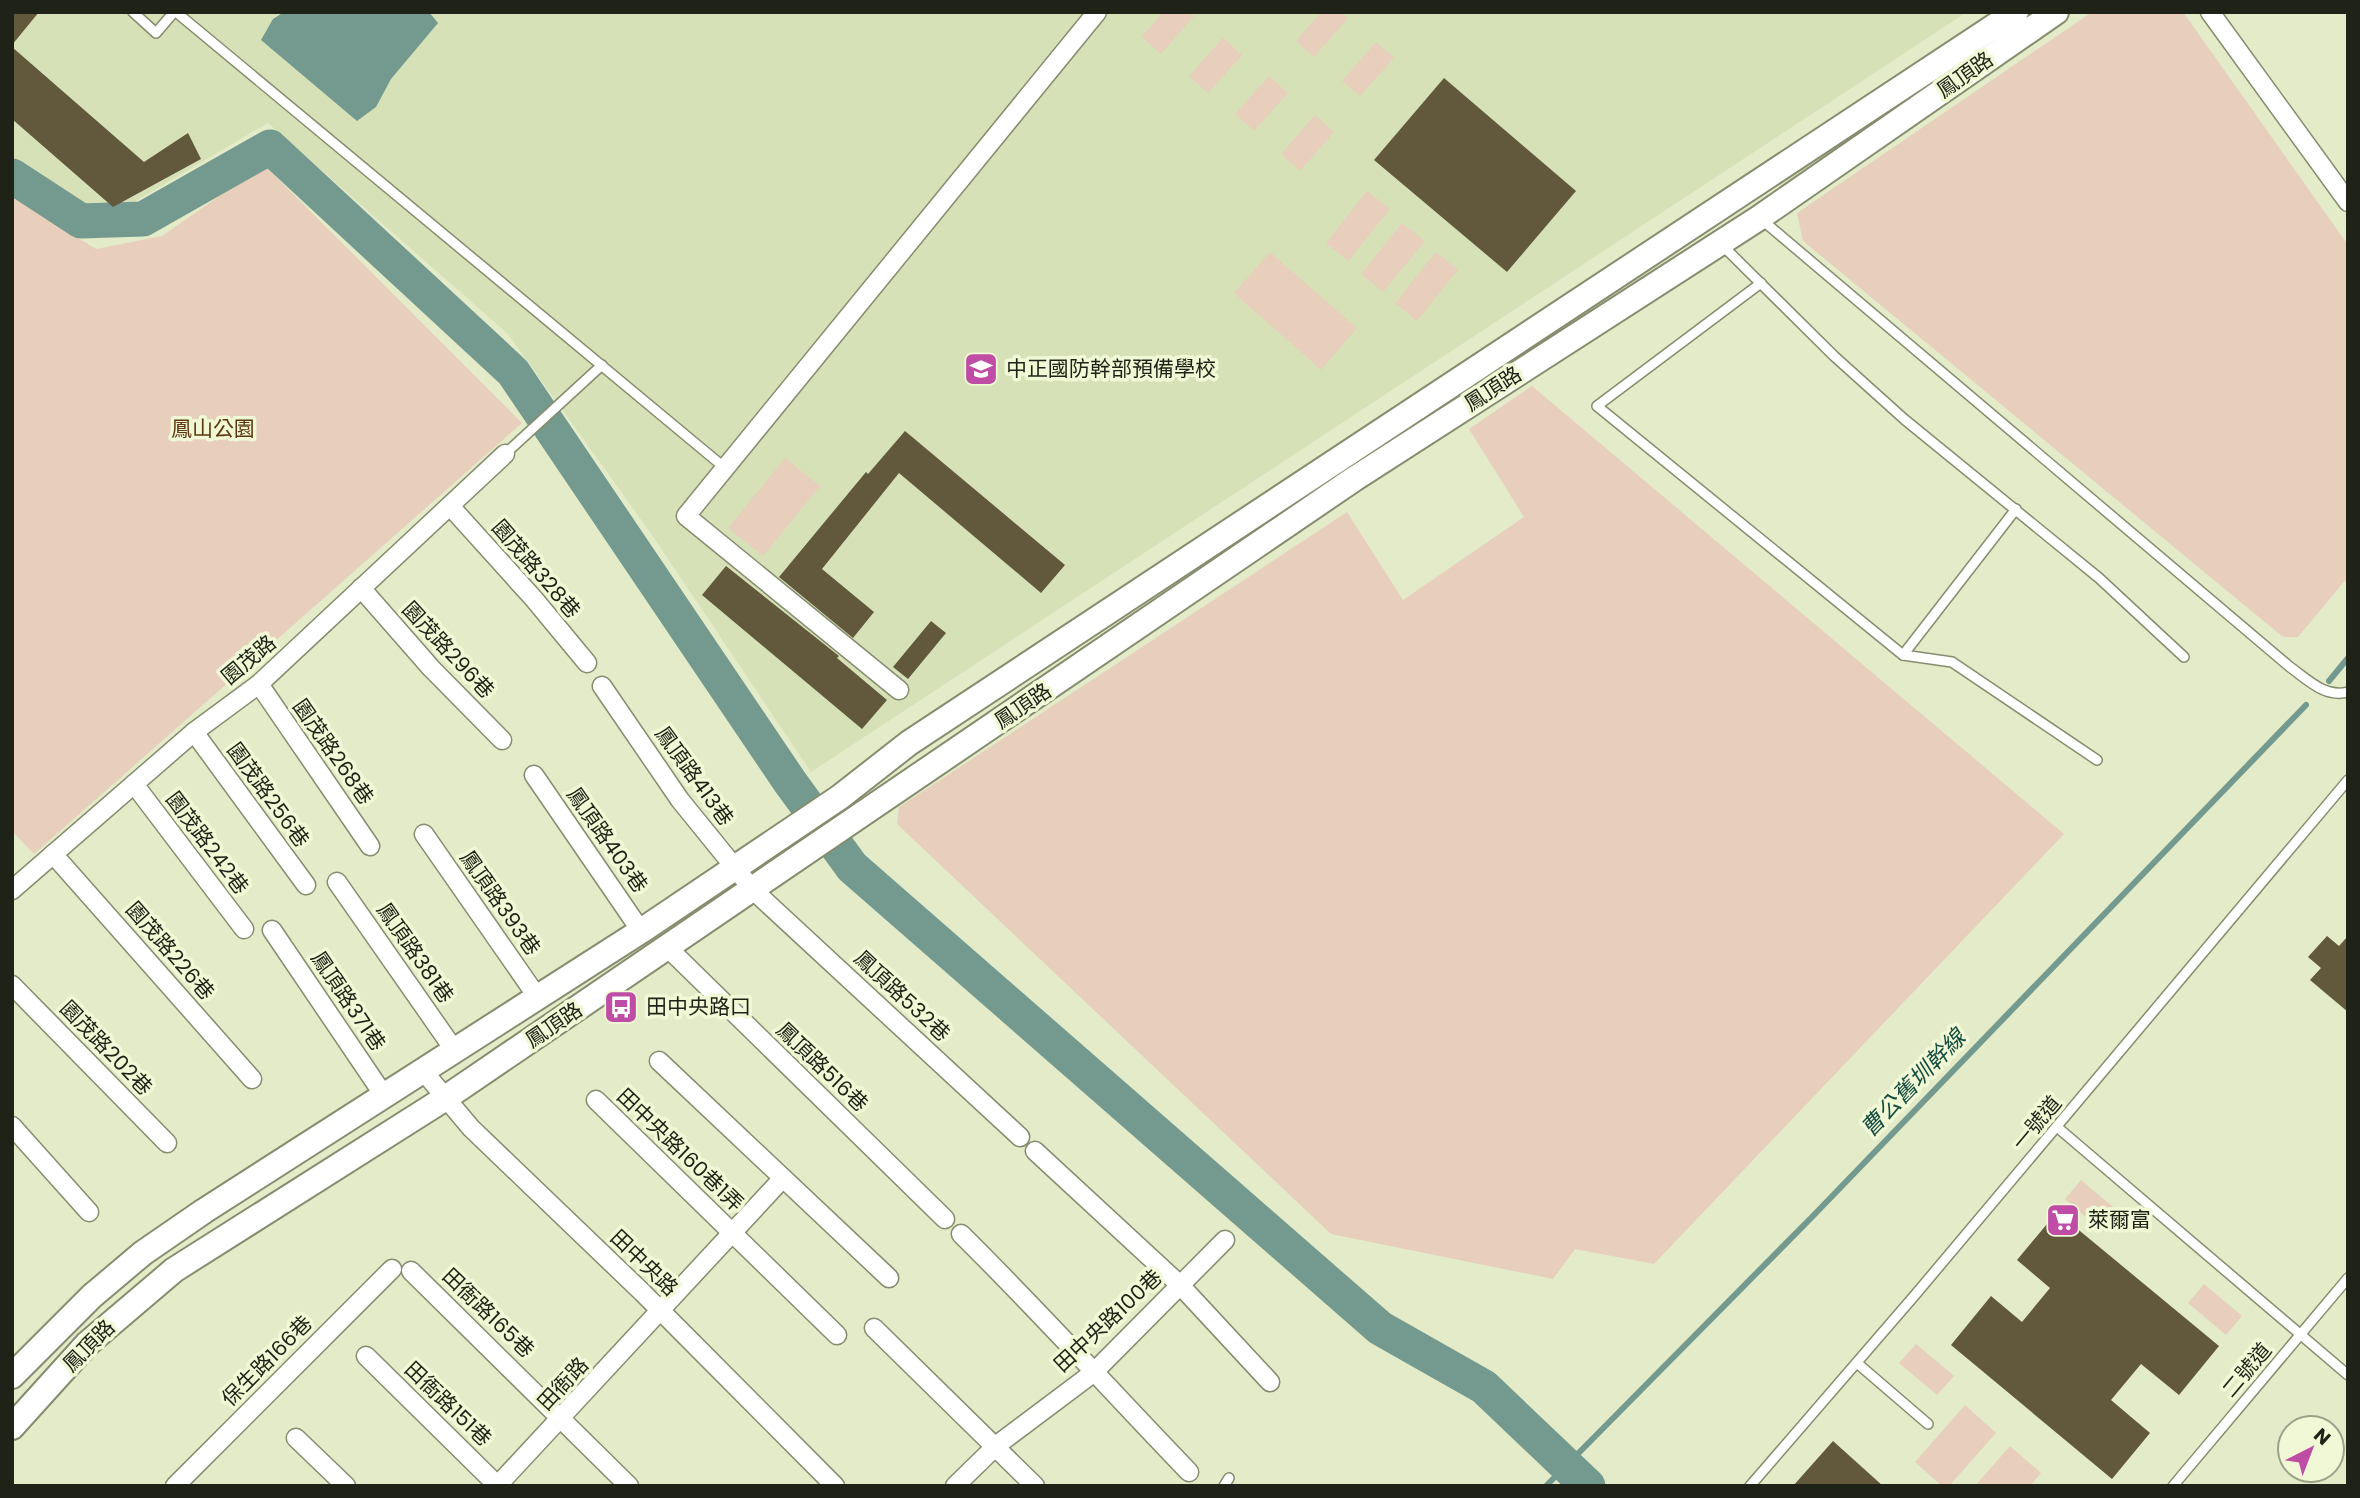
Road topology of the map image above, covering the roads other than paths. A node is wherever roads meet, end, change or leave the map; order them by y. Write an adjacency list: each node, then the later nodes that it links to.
1 (133, 12): 2 (lane)
2 (175, 12): 11 (lane)
3 (1097, 12): 13 (street)
4 (2016, 12): 33 (main road, 鳳頂路)
5 (2056, 12): 8 (main road, 鳳頂路)
6 (2210, 12): 7 (street)
7 (2348, 202)
8 (1759, 218): 9 (main road, 鳳頂路); 23 (lane)
9 (1720, 243): 10 (lane); 37 (main road, 鳳頂路)
10 (1761, 283): 15 (lane); 17 (lane)
11 (602, 365): 12 (lane); 13 (lane)
12 (505, 454): 14 (street, 園茂路)
13 (725, 468): 22 (street)
14 (450, 506): 16 (street, 園茂路); 19 (street, 園茂路328巷)
15 (2016, 509): 17 (lane); 18 (lane)
16 (361, 588): 20 (street, 園茂路); 25 (street, 園茂路296巷)
17 (1903, 655): 26 (lane)
18 (2184, 657)
19 (587, 663)
20 (259, 684): 24 (street, 園茂路); 31 (street, 園茂路268巷)
21 (602, 686): 33 (street, 鳳頂路413巷)
22 (899, 690)
23 (2348, 692)
24 (194, 732): 29 (street, 園茂路); 36 (street, 園茂路256巷)
25 (502, 740)
26 (2097, 760)
27 (534, 775): 40 (street, 鳳頂路403巷)
28 (2348, 780): 52 (lane, 一號道)
29 (134, 784): 32 (street, 園茂路); 38 (street, 園茂路242巷)
30 (424, 834): 43 (street, 鳳頂路393巷)
31 (370, 846)
32 (53, 854): 35 (street, 園茂路); 47 (street, 園茂路226巷)
33 (736, 867): 37 (street, 鳳頂路413巷); 40 (main road, 鳳頂路)
34 (337, 882): 44 (street, 鳳頂路381巷)
35 (14, 883)
36 (306, 885)
37 (752, 890): 41 (main road, 鳳頂路); 53 (street, 鳳頂路532巷)
38 (244, 929)
39 (272, 930): 48 (street, 鳳頂路371巷)
40 (641, 931): 43 (main road, 鳳頂路)
41 (668, 948): 49 (main road, 鳳頂路); 58 (street, 鳳頂路516巷)
42 (12, 985): 54 (street, 園茂路202巷)
43 (538, 999): 44 (main road, 鳳頂路)
44 (455, 1051): 46 (main road, 鳳頂路)
45 (659, 1061): 56 (street)
46 (424, 1072): 48 (main road, 鳳頂路); 49 (street, 田中央路)
47 (252, 1079)
48 (385, 1097): 75 (main road, 鳳頂路)
49 (444, 1099): 67 (street, 田中央路); 79 (main road, 鳳頂路)
50 (596, 1100): 59 (street, 田中央路160巷1弄)
51 (12, 1126): 57 (street)
52 (2057, 1127): 69 (lane); 72 (lane, 一號道)
53 (1020, 1137)
54 (167, 1143)
55 (1035, 1151): 66 (street)
56 (783, 1178): 59 (street, 田衙路); 64 (street)
57 (89, 1212)
58 (945, 1219)
59 (732, 1233): 67 (street, 田衙路); 70 (street, 田中央路160巷1弄)
60 (961, 1234): 73 (street)
61 (1225, 1240): 66 (street, 田中央路100巷)
62 (392, 1269): 84 (street, 保生路166巷)
63 (411, 1271): 77 (street, 田衙路165巷)
64 (889, 1278)
65 (2348, 1278): 69 (lane, 二號道)
66 (1180, 1285): 73 (street, 田中央路100巷); 76 (street)
67 (660, 1311): 77 (street, 田衙路); 87 (street, 田中央路)
68 (874, 1328): 81 (street)
69 (2300, 1334): 74 (lane); 91 (lane, 二號道)
70 (837, 1335)
71 (366, 1356): 83 (street, 田衙路151巷)
72 (1857, 1363): 78 (lane); 90 (lane, 一號道)
73 (1093, 1373): 81 (street, 田中央路100巷); 82 (street)
74 (2348, 1375)
75 (12, 1376)
76 (1270, 1382)
77 (563, 1418): 83 (street, 田衙路); 86 (street, 田衙路165巷)
78 (1928, 1424)
79 (12, 1427)
80 (296, 1438): 85 (street)
81 (997, 1445): 88 (street, 田中央路100巷); 89 (street)
82 (1189, 1472)
83 (498, 1485)
84 (175, 1486)
85 (346, 1486)
86 (629, 1486)
87 (835, 1486)
88 (955, 1486)
89 (1035, 1486)
90 (1750, 1486)
91 (2173, 1486)

